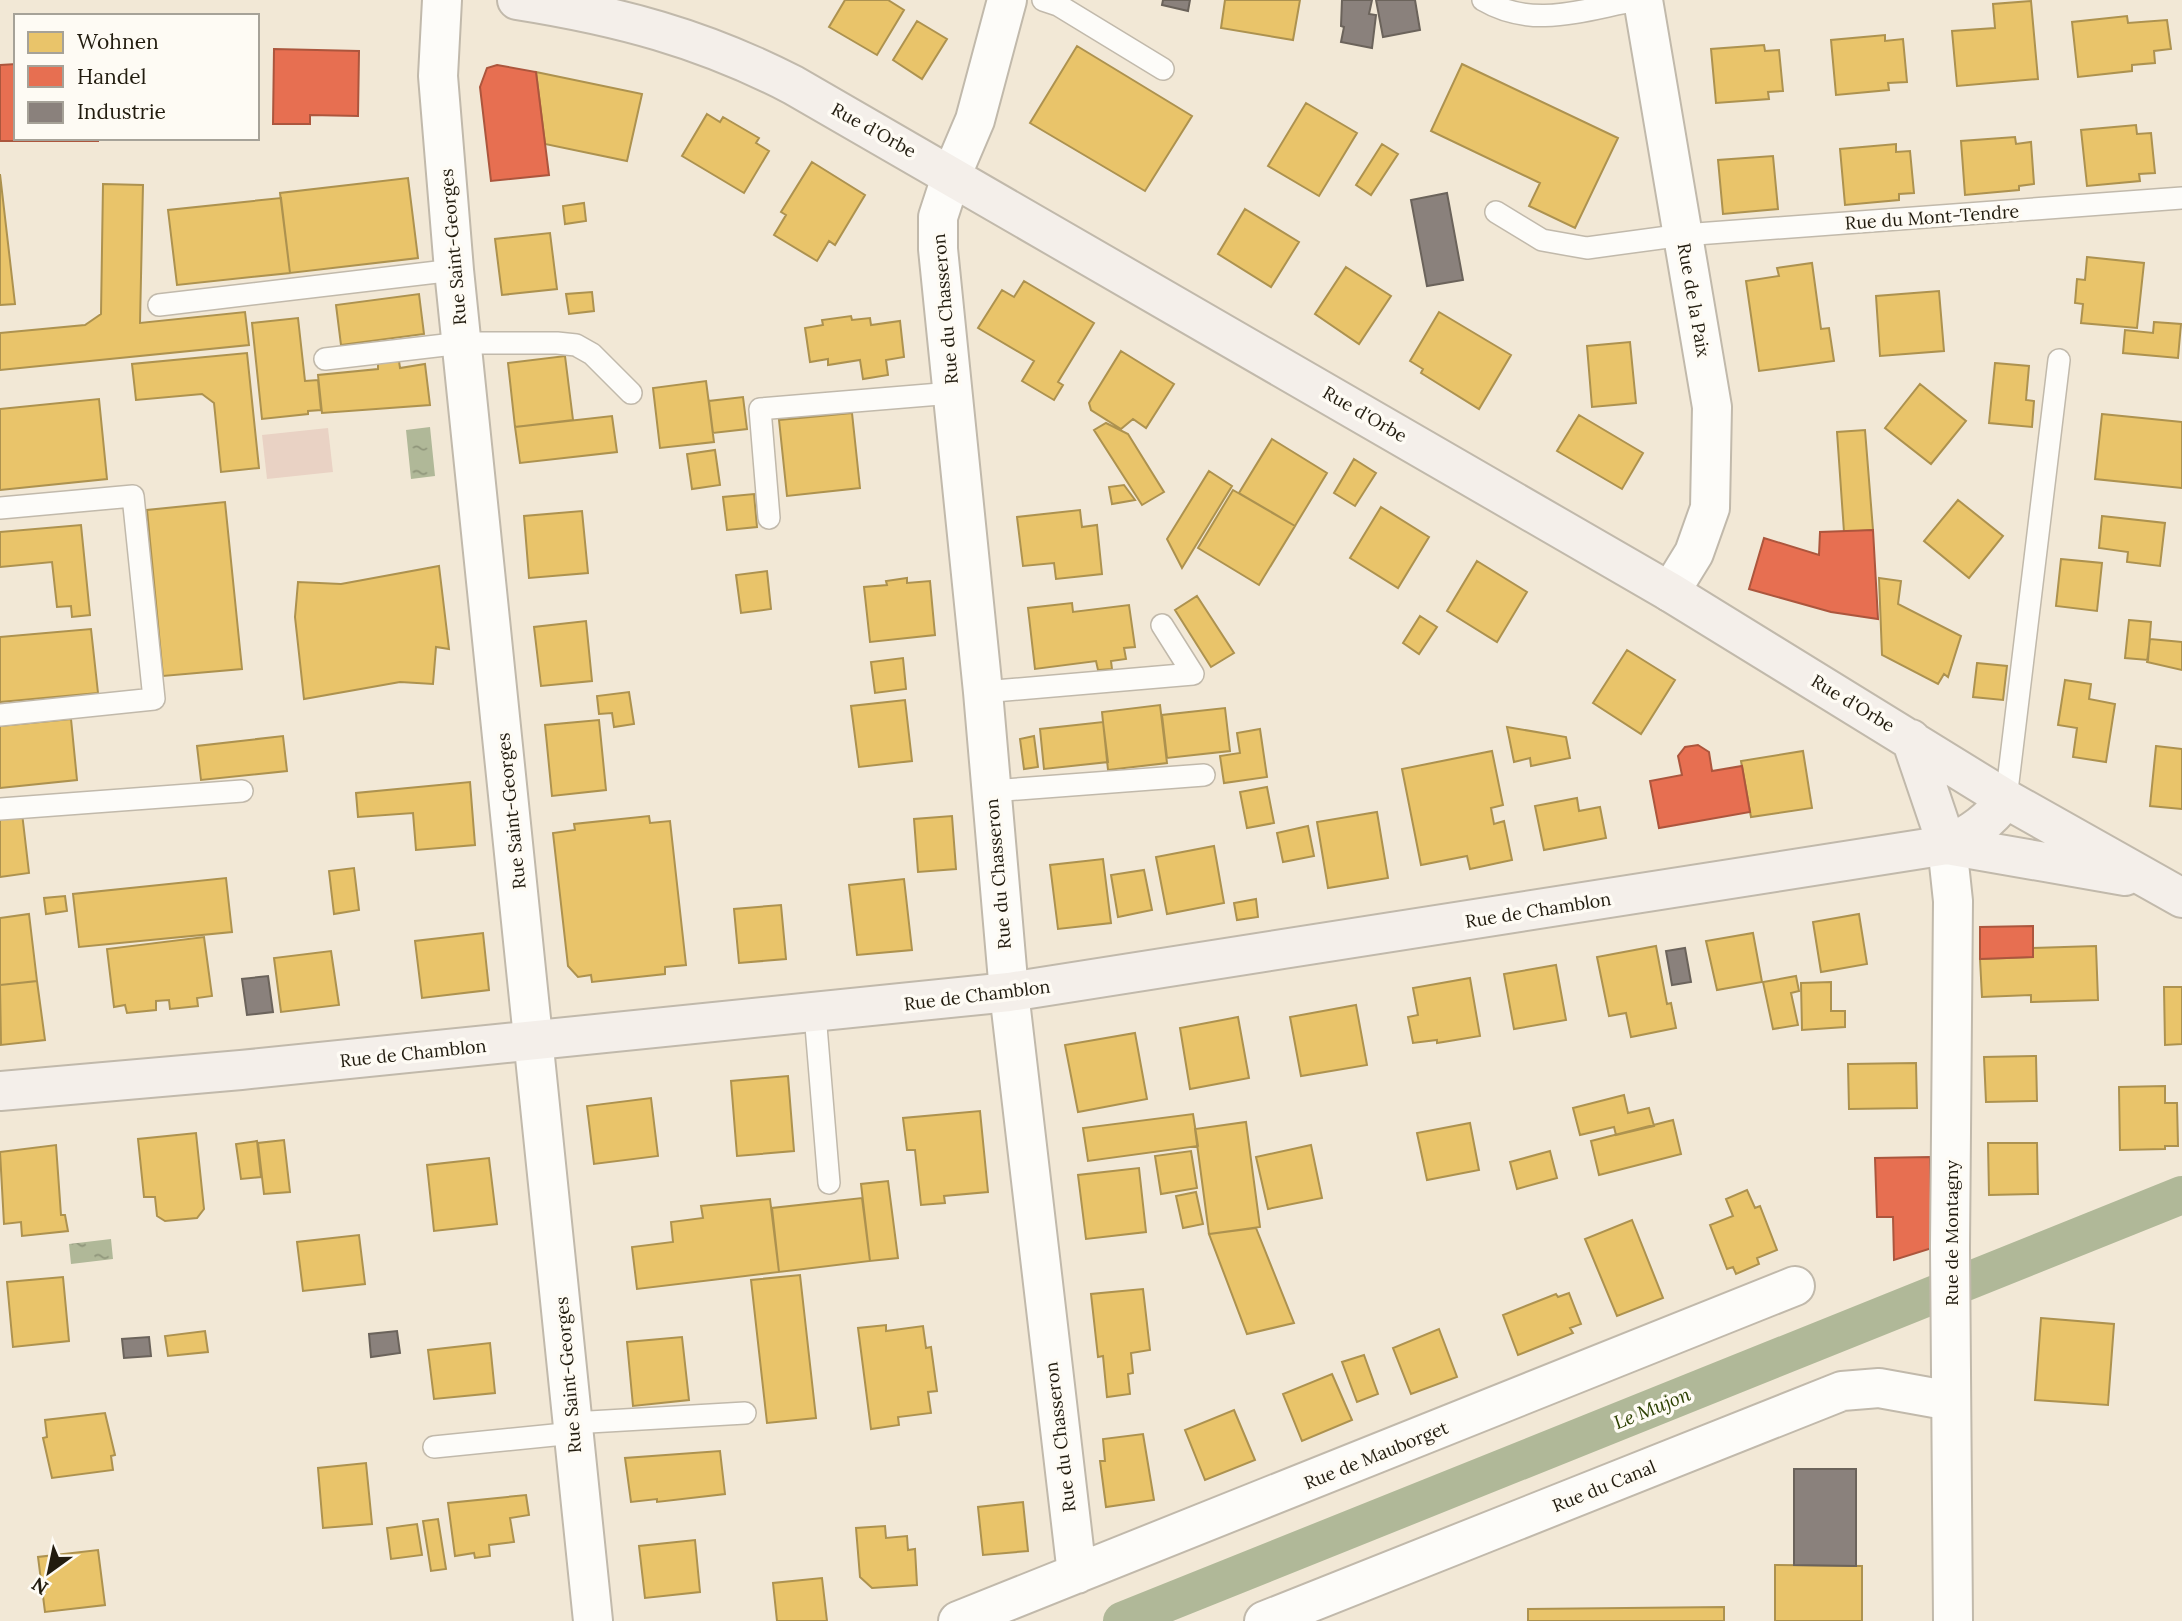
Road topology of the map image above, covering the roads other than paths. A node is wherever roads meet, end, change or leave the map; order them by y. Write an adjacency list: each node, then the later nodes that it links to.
1 (442, 0): 13 (street, Rue Saint-Georges)
2 (517, 0): 7 (street, Rue d'Orbe)
3 (1007, 0): 9 (street, Rue du Chasseron)
4 (1043, 0): 8 (lane)
5 (1483, 0): 6 (lane)
6 (1641, 0): 12 (street, Rue de la Paix)
7 (626, 9): 9 (street, Rue d'Orbe)
8 (1163, 69)
9 (952, 174): 19 (street, Rue du Chasseron); 22 (street, Rue d'Orbe)
10 (2182, 198): 12 (lane, Rue du Mont-Tendre)
11 (1496, 212): 12 (lane, Rue du Mont-Tendre)
12 (1683, 235): 22 (street, Rue de la Paix)
13 (454, 270): 14 (lane); 15 (street, Rue Saint-Georges)
14 (159, 305)
15 (462, 343): 16 (lane); 18 (lane); 36 (street, Rue Saint-Georges)
16 (325, 359)
17 (2059, 360): 30 (lane)
18 (631, 393)
19 (952, 393): 21 (lane); 24 (street, Rue du Chasseron)
20 (0, 508): 25 (lane)
21 (769, 518)
22 (1670, 592): 26 (street, Rue d'Orbe)
23 (1163, 625): 24 (lane)
24 (983, 692): 29 (street, Rue du Chasseron)
25 (0, 715)
26 (1911, 739): 30 (street, Rue d'Orbe); 32 (street)
27 (1204, 775): 29 (lane)
28 (242, 791): 31 (lane)
29 (991, 791): 34 (street, Rue du Chasseron)
30 (2006, 799): 32 (street, Rue de Chamblon); 33 (street, Rue d'Orbe)
31 (0, 809)
32 (1947, 845): 33 (street, Rue de Chamblon); 34 (street, Rue de Chamblon); 40 (street, Rue de Montagny)
33 (2167, 890)
34 (1009, 992): 35 (street, Rue de Chamblon); 44 (street, Rue du Chasseron)
35 (815, 1014): 36 (street, Rue de Chamblon); 38 (lane)
36 (535, 1041): 37 (street, Rue de Chamblon); 42 (street, Rue Saint-Georges)
37 (0, 1091)
38 (829, 1183)
39 (1795, 1286): 44 (street, Rue de Mauborget)
40 (1951, 1401): 47 (street, Rue du Canal); 48 (street, Rue de Montagny)
41 (745, 1413): 42 (lane)
42 (573, 1428): 43 (lane); 45 (street, Rue Saint-Georges)
43 (434, 1447)
44 (1077, 1574): 46 (street, Rue de Mauborget)
45 (593, 1621)
46 (958, 1621)
47 (1264, 1621)
48 (1953, 1621)

